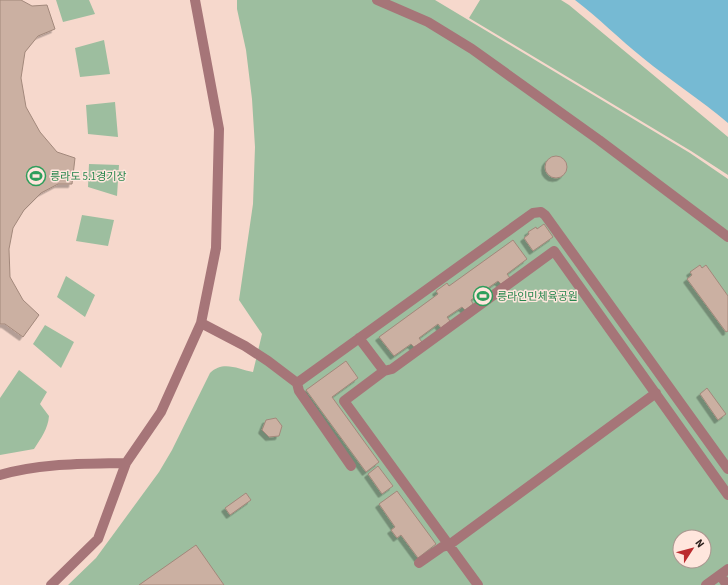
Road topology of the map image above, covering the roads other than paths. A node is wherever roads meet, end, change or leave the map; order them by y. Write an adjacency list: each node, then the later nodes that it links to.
1 (195, 0): 4 (street)
2 (377, 0): 3 (street)
3 (728, 237)
4 (201, 323): 7 (street); 9 (street)
5 (359, 338): 6 (street); 7 (street); 11 (street)
6 (384, 371): 8 (street); 14 (street)
7 (296, 383): 10 (street)
8 (656, 393): 13 (street); 14 (street)
9 (126, 463): 12 (street); 17 (street)
10 (351, 466)
11 (728, 469)
12 (0, 475)
13 (728, 494)
14 (449, 544): 15 (street); 18 (street)
15 (419, 564)
16 (724, 572): 19 (street); 20 (street)
17 (51, 585)
18 (478, 585)
19 (706, 585)
20 (727, 585)

